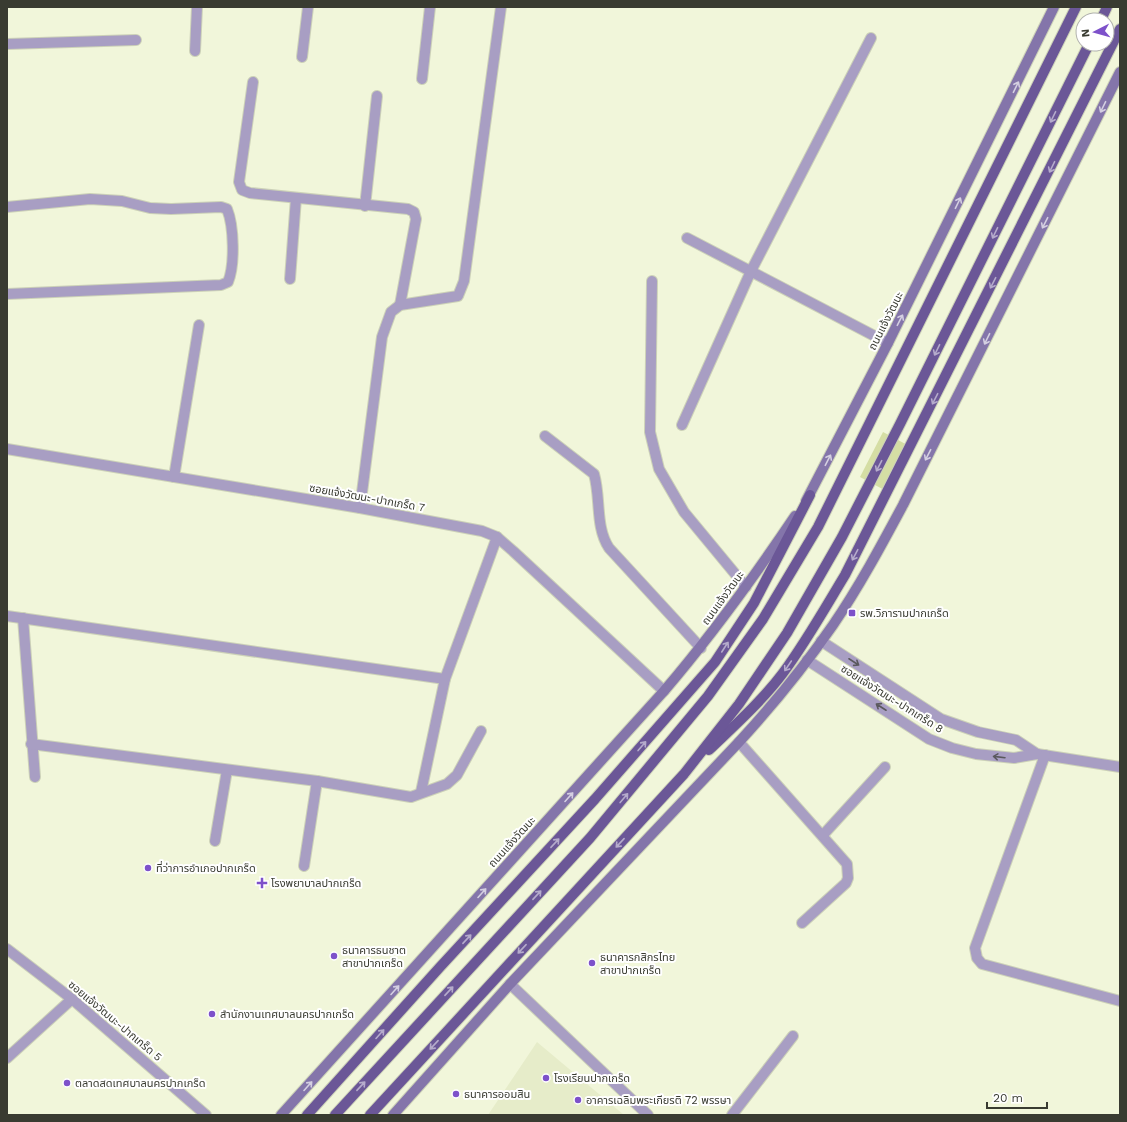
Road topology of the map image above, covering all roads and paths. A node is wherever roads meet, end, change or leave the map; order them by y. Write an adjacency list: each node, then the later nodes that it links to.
1 (197, 7): 11 (street)
2 (308, 7): 13 (street)
3 (430, 7): 15 (street)
4 (501, 7): 26 (street)
5 (1054, 7): 28 (main road, ถนนแจ้งวัฒนะ, one-way to 5)
6 (1076, 7): 68 (main road, one-way to 6)
7 (1120, 29): 51 (main road, one-way to 51)
8 (871, 38): 22 (street)
9 (136, 40): 10 (street)
10 (7, 44)
11 (195, 51)
12 (1085, 52): 51 (main road, one-way to 51)
13 (302, 57)
14 (1120, 72): 39 (main road, one-way to 39)
15 (422, 79)
16 (253, 82): 18 (street)
17 (377, 96): 19 (street)
18 (296, 198): 19 (street); 23 (street)
19 (365, 206): 26 (street)
20 (7, 207): 25 (street)
21 (687, 238): 22 (street)
22 (751, 272): 28 (street); 29 (street)
23 (290, 279)
24 (652, 281): 36 (street)
25 (7, 294)
26 (400, 305): 34 (street)
27 (199, 325): 32 (street)
28 (888, 343): 33 (main road, ถนนแจ้งวัฒนะ, one-way to 28)
29 (682, 425)
30 (545, 436): 40 (street)
31 (7, 449): 32 (street, ซอยแจ้งวัฒนะ-ปากเกร็ด 7)
32 (174, 477): 34 (street, ซอยแจ้งวัฒนะ-ปากเกร็ด 7)
33 (810, 495): 36 (main road, ถนนแจ้งวัฒนะ); 67 (main road, one-way to 33)
34 (360, 508): 35 (street, ซอยแจ้งวัฒนะ-ปากเกร็ด 7)
35 (497, 537): 42 (street); 43 (street, ซอยแจ้งวัฒนะ-ปากเกร็ด 7)
36 (746, 587): 40 (main road, ถนนแจ้งวัฒนะ)
37 (7, 616): 38 (street)
38 (23, 618): 42 (street); 46 (street)
39 (822, 641): 41 (main road); 47 (street, ซอยแจ้งวัฒนะ-ปากเกร็ด 8, one-way to 47)
40 (701, 648): 43 (main road, ถนนแจ้งวัฒนะ)
41 (807, 660): 45 (main road); 47 (street, ซอยแจ้งวัฒนะ-ปากเกร็ด 8, one-way to 41)
42 (446, 679): 54 (street)
43 (664, 691): 66 (main road, ถนนแจ้งวัฒนะ, one-way to 43)
44 (481, 731): 54 (street)
45 (740, 742): 55 (street); 60 (main road)
46 (31, 744): 50 (street); 52 (street)
47 (1041, 754): 49 (street, ซอยแจ้งวัฒนะ-ปากเกร็ด 8); 62 (street)
48 (884, 766): 55 (street)
49 (1120, 767)
50 (227, 770): 53 (street); 56 (street)
51 (684, 774): 69 (main road, one-way to 69)
52 (35, 777)
53 (317, 781): 54 (street); 57 (street)
54 (421, 792)
55 (822, 835): 58 (street)
56 (215, 841)
57 (304, 866)
58 (802, 923)
59 (7, 949): 61 (street, ซอยแจ้งวัฒนะ-ปากเกร็ด 5)
60 (510, 984): 70 (main road); 71 (street)
61 (72, 999): 64 (street); 65 (street, ซอยแจ้งวัฒนะ-ปากเกร็ด 5)
62 (1120, 1001)
63 (794, 1036): 72 (street)
64 (7, 1058)
65 (206, 1115)
66 (281, 1115)
67 (308, 1115)
68 (335, 1115)
69 (370, 1115)
70 (393, 1115)
71 (648, 1115)
72 (732, 1115)

